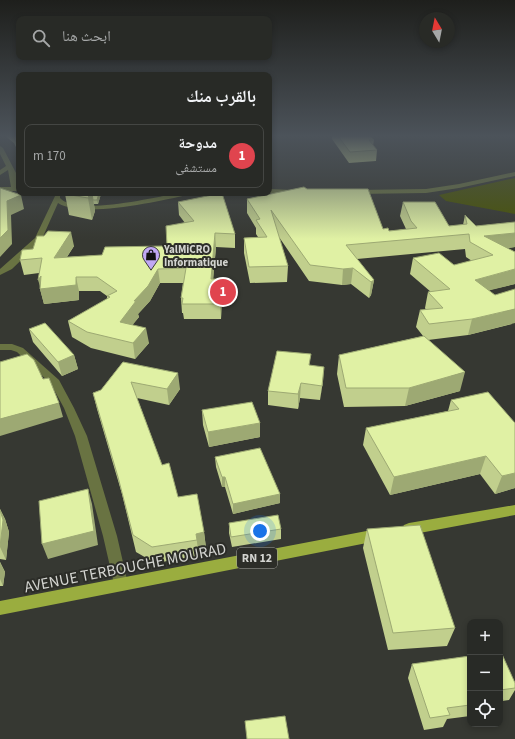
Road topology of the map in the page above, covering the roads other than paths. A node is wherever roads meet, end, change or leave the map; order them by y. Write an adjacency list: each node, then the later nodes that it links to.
1 (12, 170): 3 (street)
2 (515, 174): 8 (street)
3 (16, 185)
4 (0, 189): 5 (street)
5 (16, 189)
6 (272, 191): 7 (street)
7 (300, 192)
8 (346, 192)
9 (58, 196): 10 (street); 11 (street)
10 (170, 196)
11 (0, 273)
12 (0, 347): 14 (street)
13 (515, 510): 14 (main road, AVENUE TERBOUCHE MOURAD / RN 12)
14 (121, 584): 15 (main road, AVENUE TERBOUCHE MOURAD / RN 12)
15 (0, 608)

